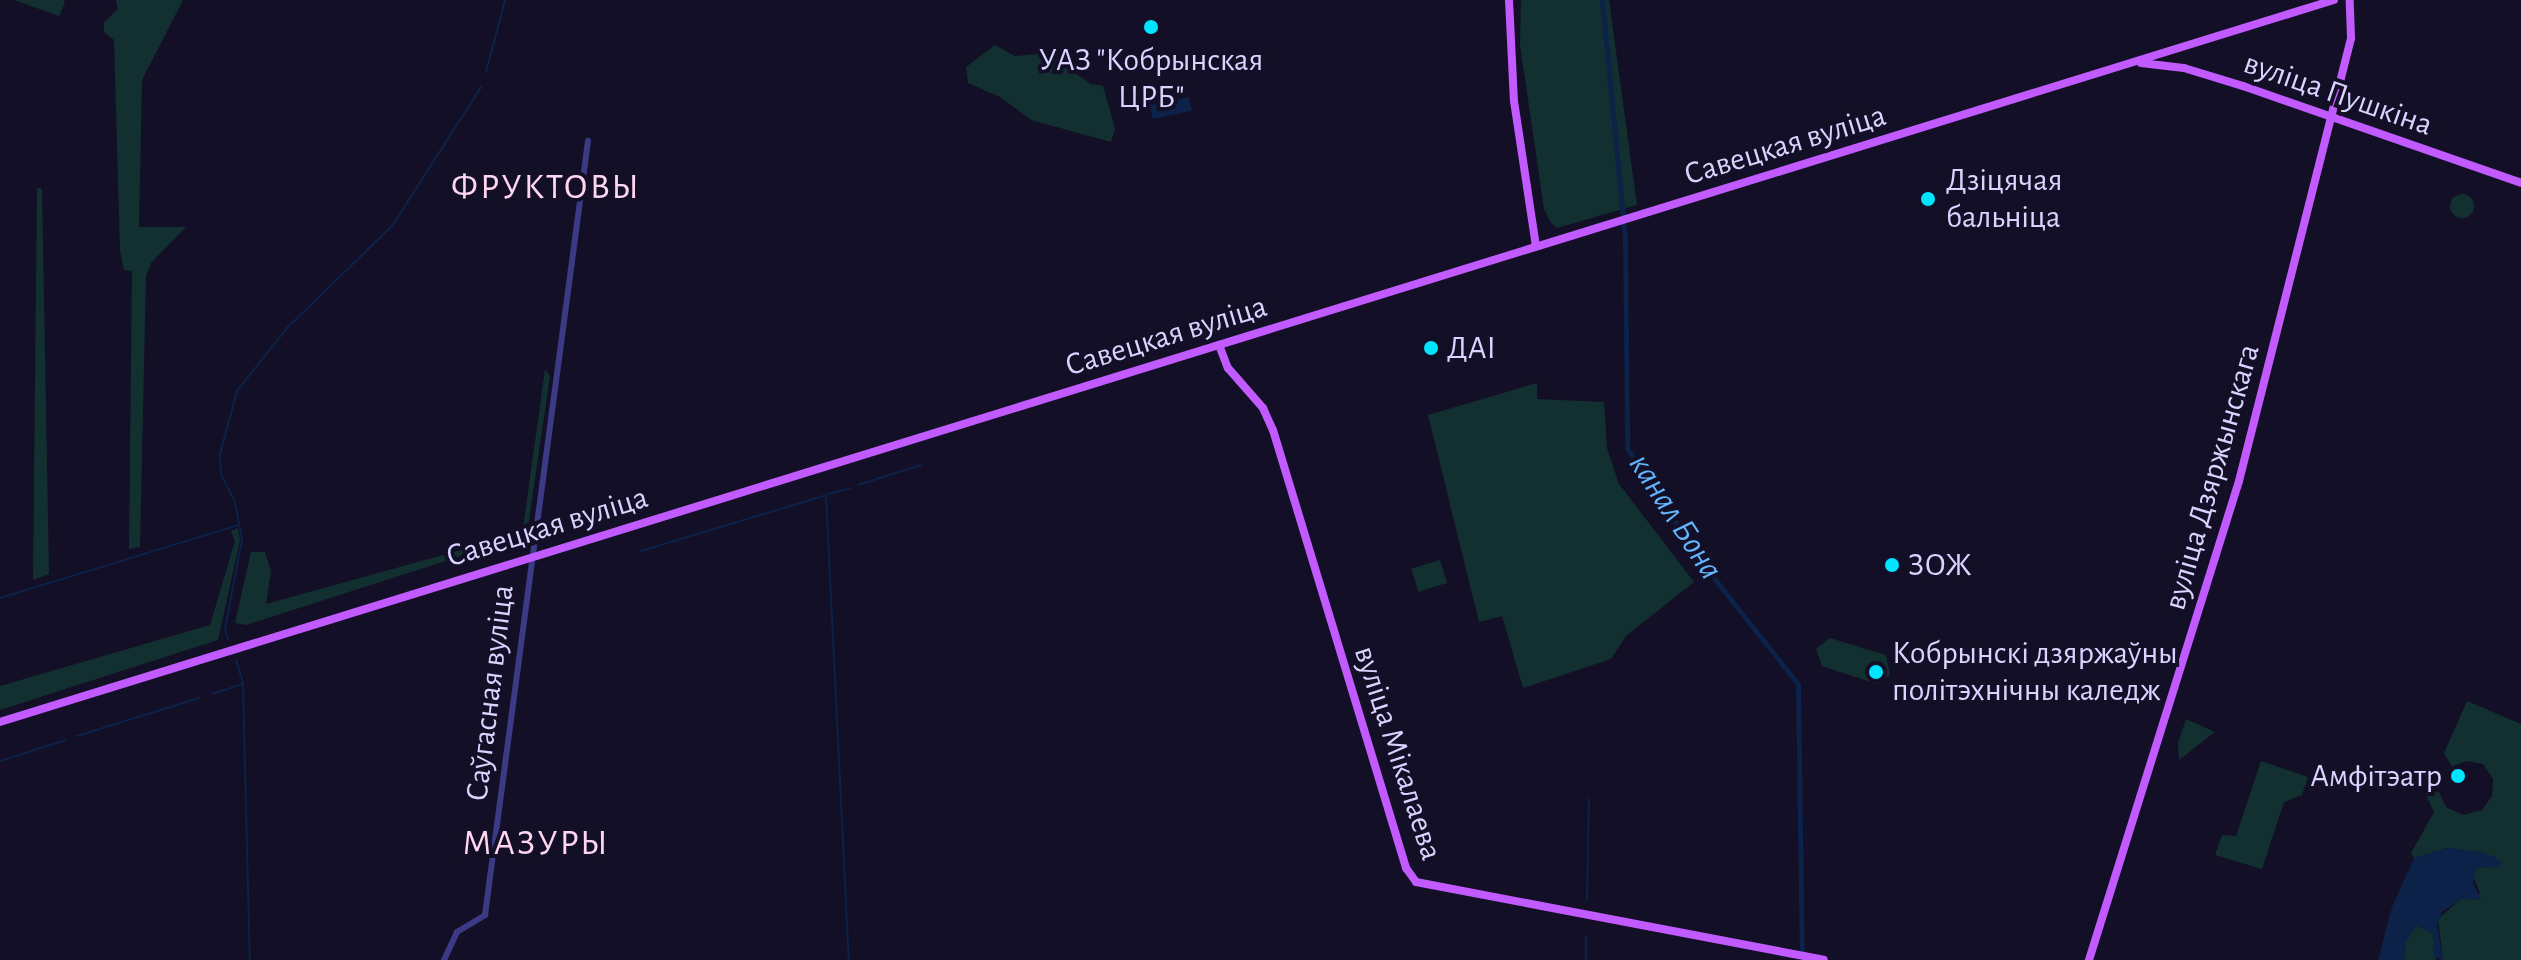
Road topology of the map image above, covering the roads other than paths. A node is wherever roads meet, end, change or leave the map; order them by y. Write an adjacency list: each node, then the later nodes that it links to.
1 (1509, 0): 10 (main road)
2 (2334, 0): 4 (main road, Савецкая вуліца)
3 (2350, 0): 7 (main road, вуліца Дзяржынскага)
4 (2181, 49): 5 (main road, Савецкая вуліца); 6 (main road)
5 (2136, 62): 6 (main road, вуліца Пушкіна); 10 (main road, Савецкая вуліца)
6 (2184, 68): 7 (main road, вуліца Пушкіна)
7 (2331, 116): 9 (main road, вуліца Пушкіна); 16 (main road, вуліца Дзяржынскага)
8 (588, 141): 12 (street)
9 (2521, 183)
10 (1536, 246): 11 (main road, Савецкая вуліца)
11 (1219, 345): 12 (main road, Савецкая вуліца); 15 (main road, вуліца Мікалаева)
12 (531, 556): 13 (main road, Савецкая вуліца); 14 (street, Саўгасная вуліца)
13 (0, 722)
14 (444, 960)
15 (1824, 960)
16 (2089, 960)

